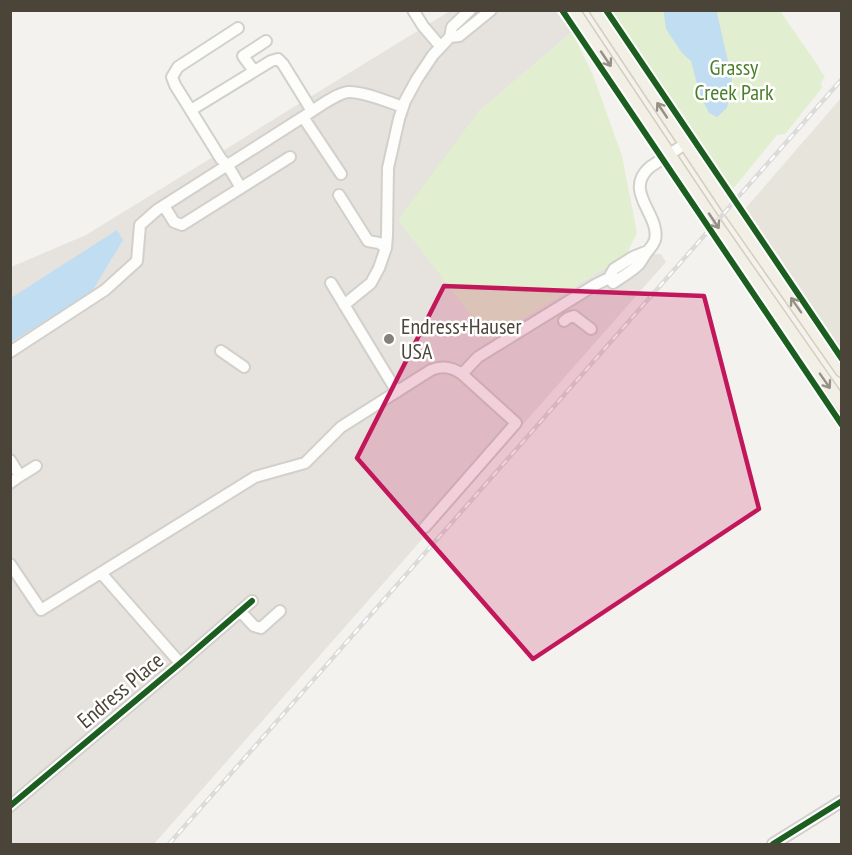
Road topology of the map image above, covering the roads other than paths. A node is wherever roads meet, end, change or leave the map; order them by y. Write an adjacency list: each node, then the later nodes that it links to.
1 (470, 10): 7 (street)
2 (491, 10): 7 (street)
3 (573, 10): 15 (main road, one-way to 15)
4 (596, 10): 14 (main road, one-way to 4)
5 (417, 12): 9 (street)
6 (238, 28): 12 (street)
7 (450, 37): 9 (street)
8 (266, 41): 10 (street)
9 (440, 46): 11 (street)
10 (254, 71): 12 (street); 13 (street)
11 (403, 107): 13 (street); 22 (street)
12 (191, 110): 17 (street)
13 (308, 114): 17 (street); 18 (street)
14 (685, 144): 15 (street); 30 (main road, one-way to 14)
15 (670, 153): 31 (street); 33 (main road, one-way to 33)
16 (290, 157): 19 (street)
17 (228, 166): 19 (street); 21 (street)
18 (341, 174)
19 (240, 188): 21 (street)
20 (339, 195): 22 (street)
21 (164, 206): 28 (street)
22 (386, 249): 24 (street)
23 (331, 282): 24 (street)
24 (344, 306): 32 (street)
25 (564, 321): 26 (street)
26 (591, 329)
27 (221, 351): 29 (street)
28 (10, 352)
29 (244, 367)
30 (842, 371)
31 (462, 374): 32 (street); 38 (street)
32 (397, 392): 40 (street)
33 (842, 405)
34 (10, 460): 36 (street)
35 (36, 466): 36 (street)
36 (20, 476): 37 (street)
37 (10, 483)
38 (425, 527)
39 (10, 564): 40 (street)
40 (101, 573): 44 (street)
41 (252, 601): 42 (street, Endress Place)
42 (240, 611): 43 (street); 44 (street, Endress Place)
43 (280, 611)
44 (180, 663): 46 (street, Endress Place)
45 (842, 801): 47 (street)
46 (10, 806)
47 (775, 844)

